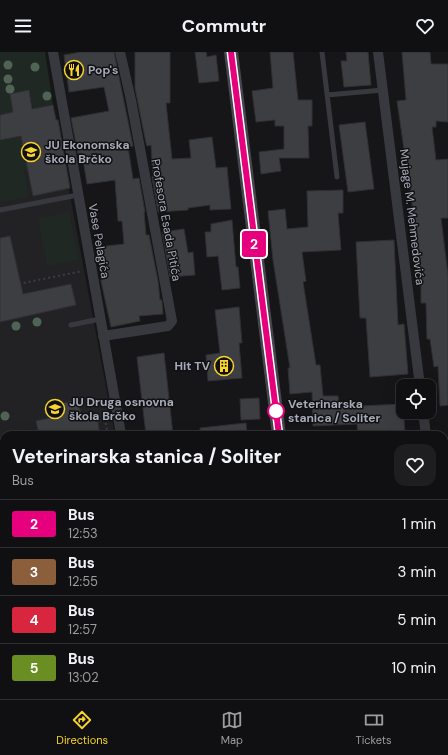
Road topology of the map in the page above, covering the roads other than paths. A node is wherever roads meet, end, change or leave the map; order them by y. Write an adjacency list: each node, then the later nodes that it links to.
1 (53, 52): 9 (street, Vase Pelagića)
2 (120, 52): 13 (street, Profesora Esada Pitića)
3 (231, 52): 17 (main road)
4 (322, 52): 7 (lane)
5 (378, 52): 6 (street, Mujage M. Mehmedovića)
6 (383, 90): 7 (lane); 14 (street, Mujage M. Mehmedovića)
7 (327, 95): 8 (lane)
8 (337, 177)
9 (78, 195): 10 (lane); 11 (street, Vase Pelagića)
10 (0, 210)
11 (100, 319): 12 (lane); 13 (street, Vase Pelagića)
12 (71, 325)
13 (103, 336): 16 (street, Vase Pelagića)
14 (419, 379)
15 (424, 419): 18 (street)
16 (120, 431)
17 (278, 431)
18 (425, 431)

